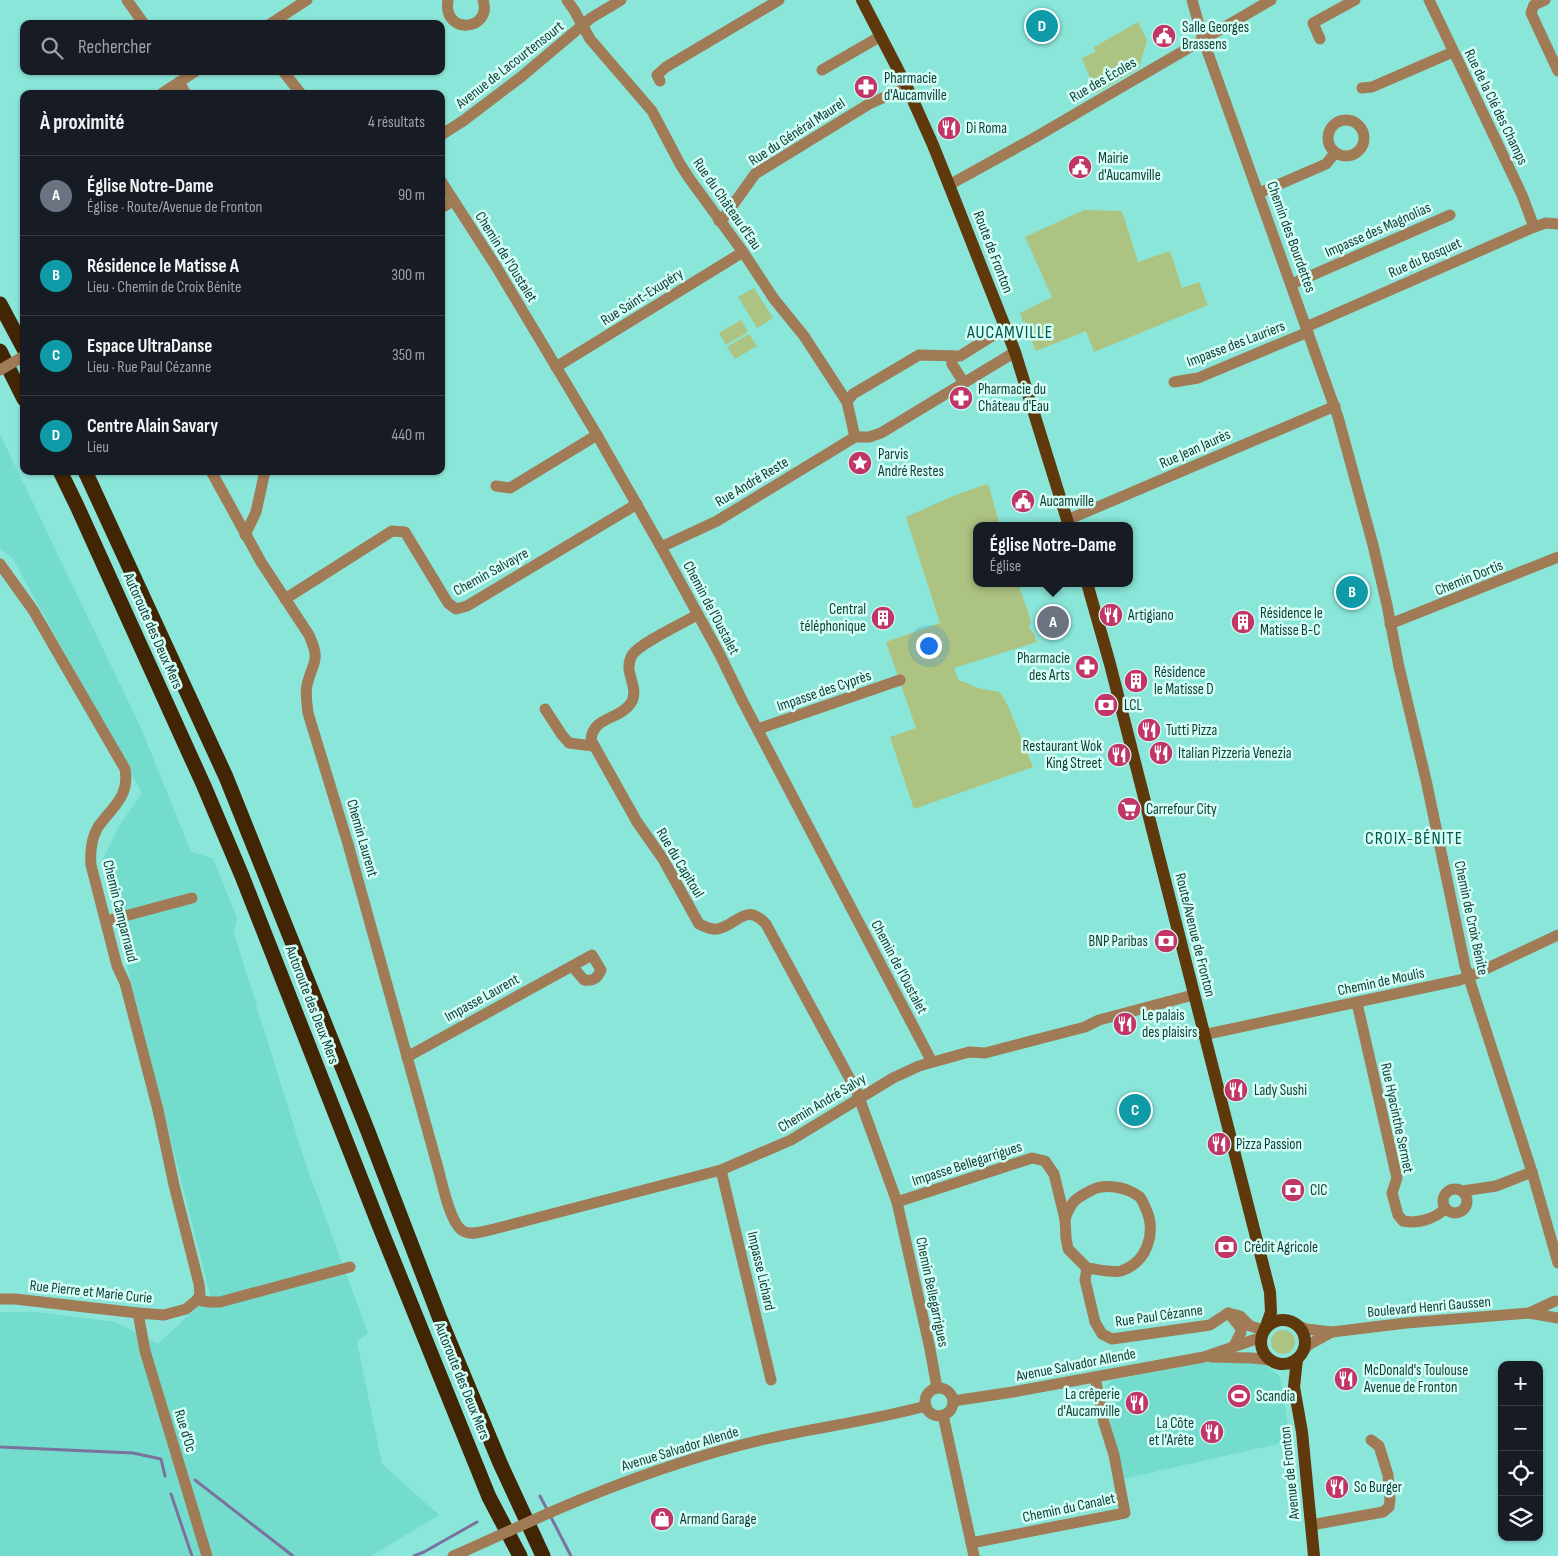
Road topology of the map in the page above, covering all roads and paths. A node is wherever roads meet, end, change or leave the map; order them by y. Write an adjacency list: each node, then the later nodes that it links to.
1 (126, 0): 14 (street)
2 (307, 0): 15 (street)
3 (448, 0): 4 (street)
4 (483, 0)
5 (567, 0): 16 (street, Rue du Château d'Eau)
6 (621, 0): 16 (street, Avenue de Lacourtensourt)
7 (779, 0): 25 (street)
8 (862, 0): 17 (main road, Route de Fronton)
9 (1192, 0): 18 (street, Chemin des Bourdettes)
10 (1272, 0): 18 (street, Rue des Écoles)
11 (1355, 0): 19 (street)
12 (1429, 0): 20 (street, Rue de la Clé des Champs)
13 (1545, 0): 22 (street)
14 (141, 20)
15 (276, 20)
16 (583, 25): 31 (street, Avenue de Lacourtensourt); 39 (street, Rue du Château d'Eau)
17 (881, 36): 21 (street); 26 (main road, Route de Fronton)
18 (1204, 39): 33 (street, Rue des Écoles); 35 (street, Chemin des Bourdettes)
19 (1320, 39)
20 (1453, 52): 27 (street); 41 (street, Rue de la Clé des Champs)
21 (822, 70)
22 (1558, 71)
23 (286, 75): 30 (street)
24 (181, 77): 28 (street); 29 (street)
25 (660, 81)
26 (907, 87): 33 (main road, Route de Fronton); 39 (street, Rue du Général Maurel)
27 (1362, 88)
28 (166, 90)
29 (185, 90)
30 (298, 90)
31 (445, 132)
32 (1335, 153): 35 (street)
33 (950, 185): 45 (main road, Route de Fronton)
34 (445, 188): 36 (street, Chemin de l'Oustalet)
35 (1259, 193): 43 (street, Chemin des Bourdettes)
36 (453, 201): 37 (street); 52 (street, Chemin de l'Oustalet)
37 (445, 206)
38 (1450, 215): 43 (street, Impasse des Magnolias)
39 (719, 220): 42 (street, Rue du Château d'Eau)
40 (1558, 224): 41 (street, Rue du Bosquet)
41 (1534, 227): 46 (street, Rue du Bosquet)
42 (743, 252): 52 (street, Rue Saint-Exupéry); 57 (street, Rue du Château d'Eau)
43 (1292, 284): 46 (street, Chemin des Bourdettes)
44 (0, 304): 47 (highway)
45 (1005, 328): 49 (main road, Route de Fronton); 50 (street)
46 (1307, 330): 54 (street, Impasse des Lauriers); 58 (street, Chemin des Bourdettes)
47 (20, 342)
48 (0, 352): 56 (highway)
49 (1015, 352): 55 (street); 68 (main road, Route de Fronton)
50 (951, 356): 55 (street); 57 (street)
51 (20, 358): 53 (street, bridge)
52 (556, 367): 59 (street, Chemin de l'Oustalet)
53 (0, 370)
54 (1174, 382)
55 (964, 383): 60 (street)
56 (20, 391)
57 (847, 402): 60 (street)
58 (1335, 406): 66 (street, Chemin des Bourdettes); 69 (street, Rue Jean Jaurès)
59 (597, 434): 65 (street); 67 (street, Chemin de l'Oustalet)
60 (855, 437): 71 (street, Rue André Reste)
61 (62, 475): 126 (highway, Autoroute des Deux Mers)
62 (87, 475): 133 (highway, Autoroute des Deux Mers)
63 (213, 475): 70 (street, Chemin Laurent)
64 (264, 475): 70 (street)
65 (496, 486)
66 (1357, 486): 77 (street, Chemin de Croix Bénite)
67 (637, 504): 71 (street, Chemin de l'Oustalet); 75 (street, Chemin Salvayre)
68 (1068, 522)
69 (1070, 522)
70 (245, 535): 75 (street, Chemin Laurent)
71 (661, 547): 76 (street, Chemin de l'Oustalet)
72 (1558, 558): 77 (street, Chemin Dortis)
73 (0, 564): 83 (street, Chemin Camparnaud)
74 (1088, 587): 87 (main road, Route/Avenue de Fronton)
75 (285, 599): 90 (street, Chemin Laurent)
76 (697, 615): 80 (street, Chemin de l'Oustalet); 81 (street)
77 (1390, 624): 86 (street, Chemin de Croix Bénite)
78 (900, 680): 80 (street, Impasse des Cyprès)
79 (545, 710): 81 (street)
80 (758, 729): 91 (street, Chemin de l'Oustalet)
81 (593, 746): 92 (street, Rue du Capitoul)
82 (192, 898): 83 (street)
83 (106, 921): 106 (street, Chemin Camparnaud)
84 (1558, 935): 86 (street, Chemin de Moulis)
85 (572, 966): 90 (street, Impasse Laurent)
86 (1468, 977): 88 (street, Chemin de Moulis); 94 (street, Chemin de Croix Bénite)
87 (1193, 995): 89 (main road, Route/Avenue de Fronton); 91 (street, Chemin André Salvy)
88 (1357, 1002): 89 (street, Chemin de Moulis); 97 (street, Rue Hyacinthe Sermet)
89 (1204, 1035): 103 (main road, Route/Avenue de Fronton)
90 (407, 1057): 99 (street, Chemin Laurent)
91 (932, 1062): 92 (street, Chemin André Salvy)
92 (859, 1099): 93 (street, Chemin André Salvy); 96 (street, Chemin Bellegarrigues)
93 (721, 1170): 99 (street, Chemin André Salvy); 119 (street, Impasse Lichard)
94 (1532, 1172): 95 (street); 100 (street, Chemin de Croix Bénite)
95 (1463, 1191): 97 (street); 97 (street, Rue Hyacinthe Sermet)
96 (897, 1202): 98 (street, Impasse Bellegarrigues); 121 (street, Chemin Bellegarrigues)
97 (1445, 1209)
98 (1065, 1219): 102 (street); 102 (street)
99 (464, 1231)
100 (1558, 1263)
101 (350, 1267): 106 (street)
102 (1087, 1268): 107 (street, Rue Paul Cézanne)
103 (1270, 1292): 111 (main road); 112 (main road)
104 (0, 1299): 108 (street, Rue Pierre et Marie Curie)
105 (1557, 1299): 109 (street, Boulevard Henri Gaussen); 110 (street, Boulevard Henri Gaussen)
106 (197, 1300): 108 (street, Rue Pierre et Marie Curie)
107 (1228, 1312): 112 (street); 114 (street)
108 (138, 1313): 129 (street, Rue d'Oc)
109 (1529, 1314): 110 (street, Boulevard Henri Gaussen); 113 (street, Boulevard Henri Gaussen)
110 (1558, 1318)
111 (1294, 1323): 112 (main road); 113 (street, Boulevard Henri Gaussen); 115 (main road)
112 (1264, 1332): 114 (street, Avenue Salvador Allende); 117 (main road)
113 (1332, 1332): 115 (street, Boulevard Henri Gaussen)
114 (1234, 1346): 116 (street, Avenue Salvador Allende)
115 (1300, 1354): 117 (main road); 120 (main road, Avenue de Fronton)
116 (1204, 1357): 117 (street, Avenue Salvador Allende); 118 (street, Avenue Salvador Allende)
117 (1274, 1362): 120 (main road, Avenue de Fronton)
118 (1095, 1377): 122 (street, Avenue Salvador Allende); 128 (street, Chemin du Canalet)
119 (771, 1380)
120 (1294, 1387): 127 (main road, Avenue de Fronton)
121 (937, 1388): 122 (street); 123 (street)
122 (953, 1400): 124 (street)
123 (926, 1406): 124 (street); 130 (street, Avenue Salvador Allende, bridge)
124 (943, 1415): 128 (street)
125 (1371, 1440): 127 (street)
126 (489, 1497): 131 (highway); 132 (highway, Autoroute des Deux Mers)
127 (1312, 1525): 135 (main road, Avenue de Fronton)
128 (972, 1543): 134 (street)
129 (207, 1556)
130 (453, 1556)
131 (510, 1556)
132 (520, 1556)
133 (543, 1556)
134 (974, 1556)
135 (1314, 1556)

